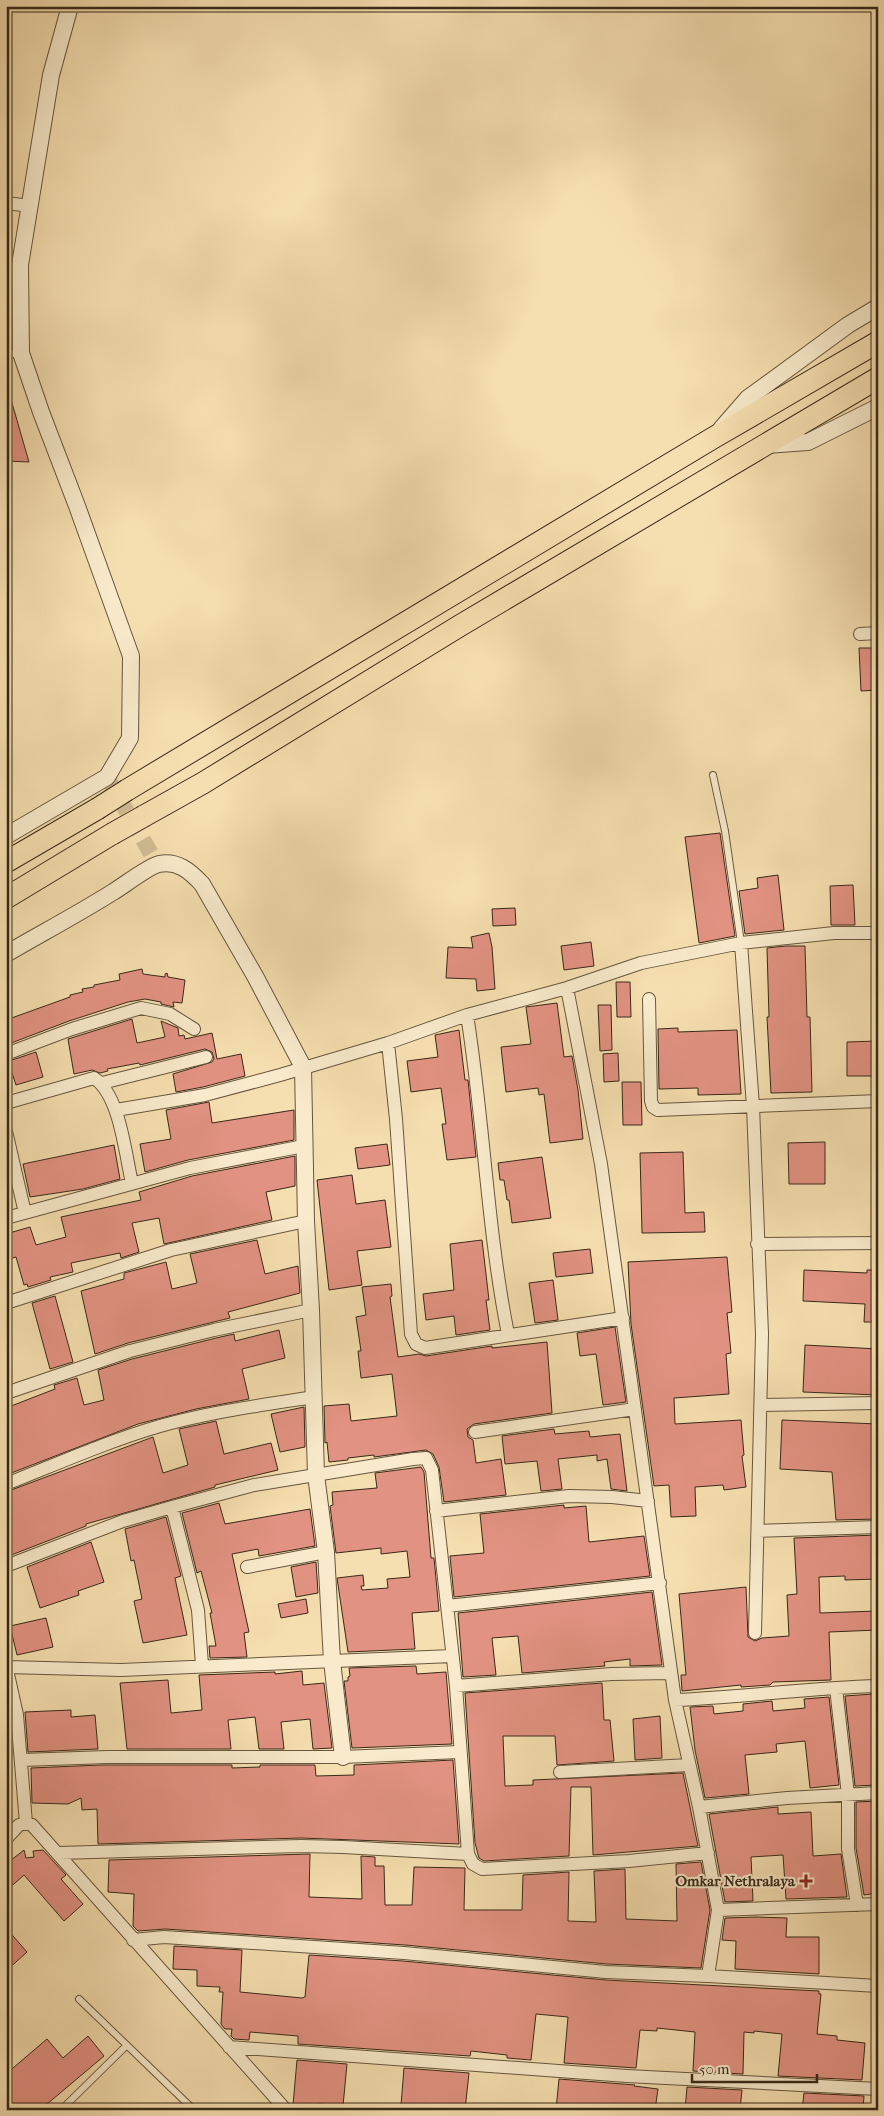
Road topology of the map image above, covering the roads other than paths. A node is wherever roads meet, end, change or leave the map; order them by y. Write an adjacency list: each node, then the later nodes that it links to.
1 (70, 6): 3 (street)
2 (6, 203): 3 (street)
3 (30, 206): 6 (street)
4 (878, 308): 9 (street)
5 (878, 342): 9 (highway)
6 (14, 354): 14 (street)
7 (878, 378): 10 (highway)
8 (878, 406): 10 (street)
9 (713, 438): 15 (highway, bridge)
10 (763, 446): 16 (highway, bridge)
11 (878, 633): 12 (street)
12 (860, 634)
13 (713, 775): 18 (lane)
14 (6, 836)
15 (6, 862)
16 (6, 898)
17 (878, 933): 18 (street)
18 (741, 943): 20 (street); 31 (street)
19 (6, 954): 27 (street)
20 (567, 988): 22 (street); 43 (street)
21 (649, 999): 31 (street)
22 (467, 1015): 24 (street); 44 (street)
23 (194, 1029): 25 (street)
24 (388, 1043): 27 (street); 44 (street)
25 (6, 1054)
26 (206, 1057): 28 (street)
27 (303, 1067): 32 (street); 34 (street)
28 (102, 1083): 30 (street); 32 (street)
29 (878, 1102): 31 (street)
30 (6, 1103)
31 (753, 1106): 40 (street)
32 (116, 1110): 35 (street)
33 (6, 1131): 36 (street)
34 (304, 1146): 35 (street); 38 (street)
35 (132, 1183): 36 (street)
36 (25, 1212): 37 (street)
37 (6, 1218)
38 (306, 1221): 41 (street); 42 (street)
39 (878, 1243): 40 (street)
40 (758, 1244): 48 (street)
41 (6, 1303)
42 (311, 1310): 45 (street); 46 (street)
43 (623, 1318): 44 (street); 49 (street)
44 (508, 1334)
45 (6, 1393)
46 (314, 1397): 51 (street); 52 (street)
47 (878, 1403): 48 (street)
48 (761, 1405): 57 (street)
49 (635, 1408): 50 (street); 53 (street)
50 (475, 1432)
51 (316, 1475): 54 (street); 55 (street); 58 (street)
52 (6, 1484)
53 (648, 1501): 55 (street); 61 (street)
54 (172, 1507): 59 (street); 66 (street)
55 (436, 1511): 62 (street)
56 (878, 1528): 57 (street)
57 (758, 1531): 63 (street)
58 (326, 1552): 60 (street); 65 (street)
59 (6, 1566)
60 (247, 1567)
61 (660, 1583): 62 (street); 68 (street)
62 (447, 1606): 64 (street)
63 (755, 1633)
64 (452, 1656): 65 (street); 69 (street)
65 (332, 1662): 66 (street); 75 (street)
66 (202, 1665): 67 (street)
67 (7, 1666): 72 (street)
68 (671, 1673): 69 (street); 73 (street)
69 (456, 1686): 74 (street)
70 (878, 1686): 71 (street)
71 (836, 1688): 73 (street); 80 (street)
72 (9, 1691): 76 (street)
73 (675, 1700): 77 (street)
74 (459, 1752): 75 (street); 85 (street)
75 (343, 1757): 76 (street)
76 (22, 1760): 82 (street)
77 (689, 1765): 78 (street); 81 (street)
78 (560, 1772)
79 (878, 1793): 80 (street)
80 (848, 1795): 81 (street); 88 (street)
81 (700, 1807): 86 (street)
82 (26, 1823): 83 (street); 84 (street)
83 (6, 1839)
84 (59, 1854): 85 (street); 90 (street)
85 (468, 1854): 86 (street)
86 (708, 1854): 89 (street)
87 (878, 1904): 88 (street)
88 (857, 1905): 89 (street)
89 (718, 1910): 91 (street)
90 (133, 1940): 91 (street); 95 (street)
91 (708, 1976): 92 (street)
92 (878, 1986)
93 (80, 1999): 94 (lane)
94 (127, 2045): 97 (lane); 98 (lane)
95 (229, 2047): 96 (street); 99 (street)
96 (878, 2089)
97 (61, 2110)
98 (194, 2110)
99 (286, 2110)

